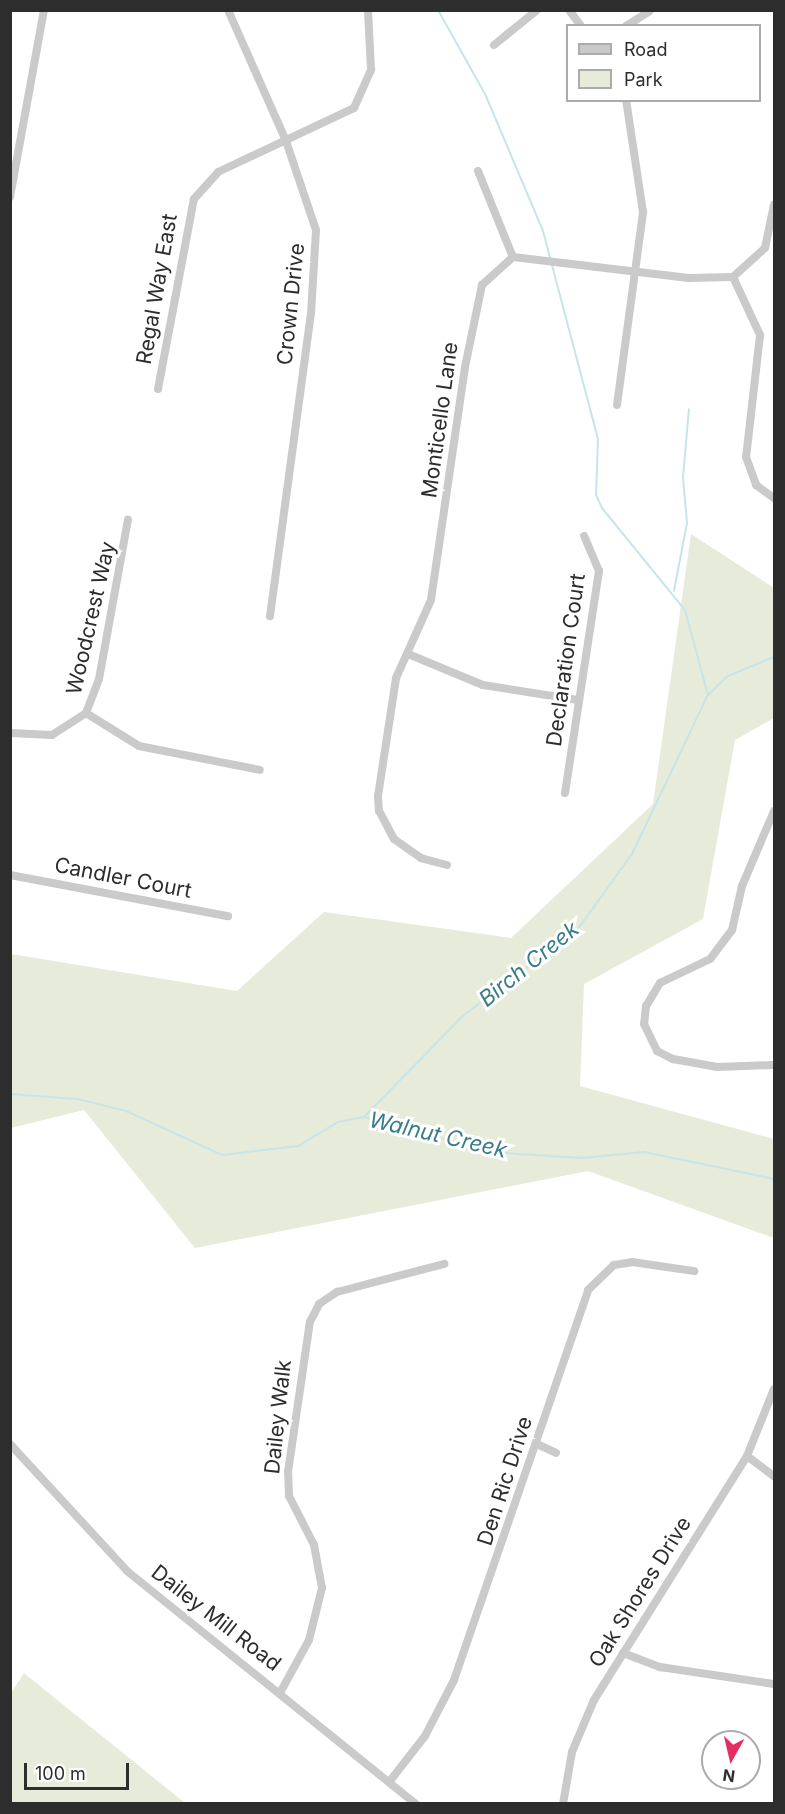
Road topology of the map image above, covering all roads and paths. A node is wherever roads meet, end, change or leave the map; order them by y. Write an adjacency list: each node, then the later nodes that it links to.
1 (44, 10): 13 (street)
2 (228, 10): 11 (street, Crown Drive)
3 (368, 10): 11 (street, Regal Way East)
4 (537, 10): 9 (street)
5 (569, 10): 7 (street)
6 (650, 10): 8 (street)
7 (580, 24)
8 (629, 24)
9 (494, 45)
10 (626, 102): 16 (street)
11 (286, 141): 18 (street, Regal Way East); 23 (street, Crown Drive)
12 (478, 171): 15 (street)
13 (10, 197)
14 (774, 205): 17 (street)
15 (513, 258): 16 (street); 24 (street, Monticello Lane)
16 (635, 270): 17 (street); 19 (street)
17 (734, 277): 20 (street)
18 (158, 389)
19 (617, 405)
20 (774, 498)
21 (128, 520): 26 (street, Woodcrest Way)
22 (584, 536): 25 (street, Declaration Court)
23 (270, 616)
24 (408, 654): 25 (street); 31 (street, Monticello Lane)
25 (578, 700): 29 (street, Declaration Court)
26 (86, 713): 27 (street, Woodcrest Way); 28 (street)
27 (10, 733)
28 (260, 770)
29 (565, 793)
30 (774, 811): 34 (street)
31 (447, 865)
32 (10, 875): 33 (street, Candler Court)
33 (228, 916)
34 (774, 1065)
35 (444, 1264): 45 (street, Dailey Walk)
36 (694, 1271): 39 (street, Den Ric Drive)
37 (774, 1389): 41 (street, Oak Shores Drive)
38 (10, 1444): 45 (street, Dailey Mill Road)
39 (537, 1444): 40 (street); 46 (street, Den Ric Drive)
40 (556, 1453)
41 (747, 1456): 42 (street); 43 (street, Oak Shores Drive)
42 (774, 1476)
43 (623, 1653): 44 (street); 48 (street, Oak Shores Drive)
44 (774, 1684)
45 (281, 1690): 46 (street, Dailey Mill Road)
46 (390, 1781): 47 (street, Dailey Mill Road)
47 (416, 1803)
48 (563, 1803)

